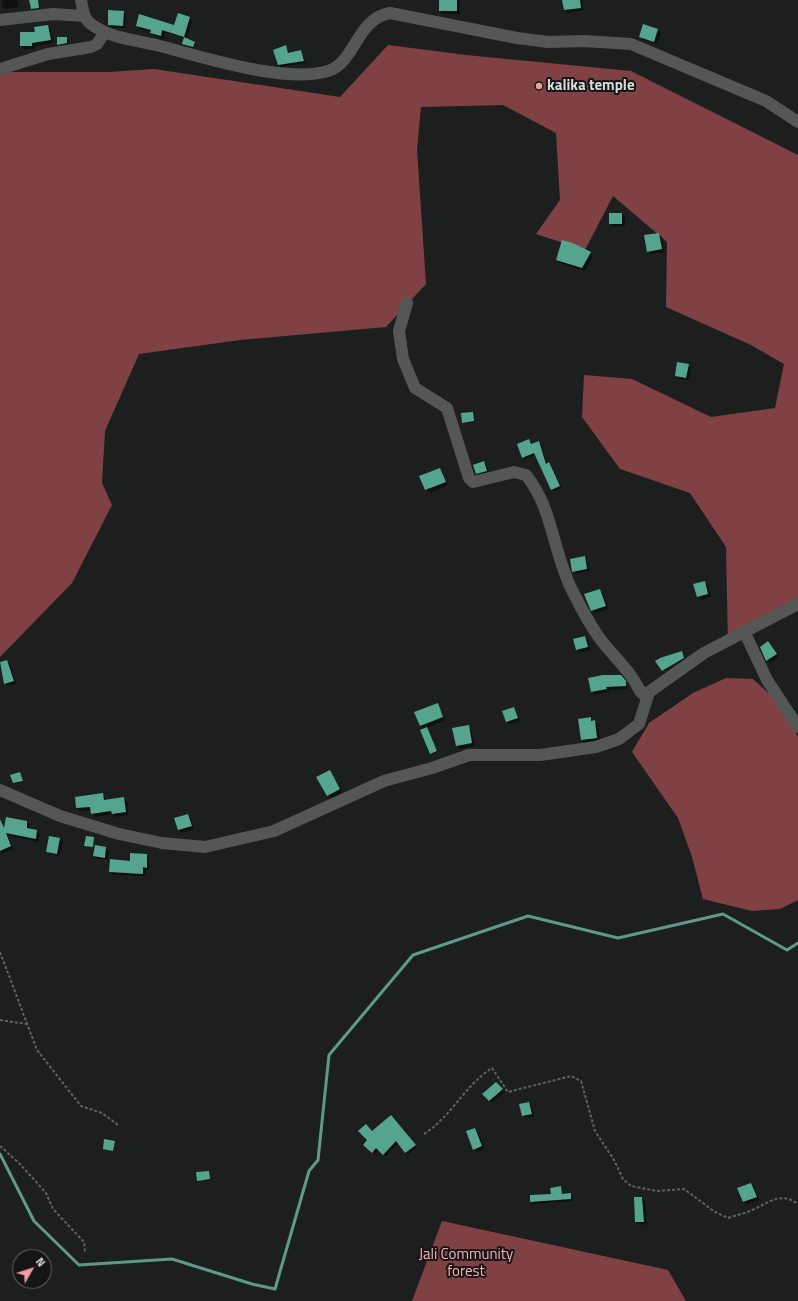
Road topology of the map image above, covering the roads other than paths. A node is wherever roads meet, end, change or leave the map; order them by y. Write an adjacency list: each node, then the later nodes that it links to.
1 (81, 0): 2 (street)
2 (84, 16): 3 (street); 4 (street)
3 (0, 20)
4 (106, 32): 5 (street); 6 (street)
5 (0, 69)
6 (798, 122)
7 (406, 303): 10 (street)
8 (798, 604): 9 (street)
9 (744, 631): 10 (street); 11 (street)
10 (649, 692): 12 (street)
11 (798, 727)
12 (0, 790)

